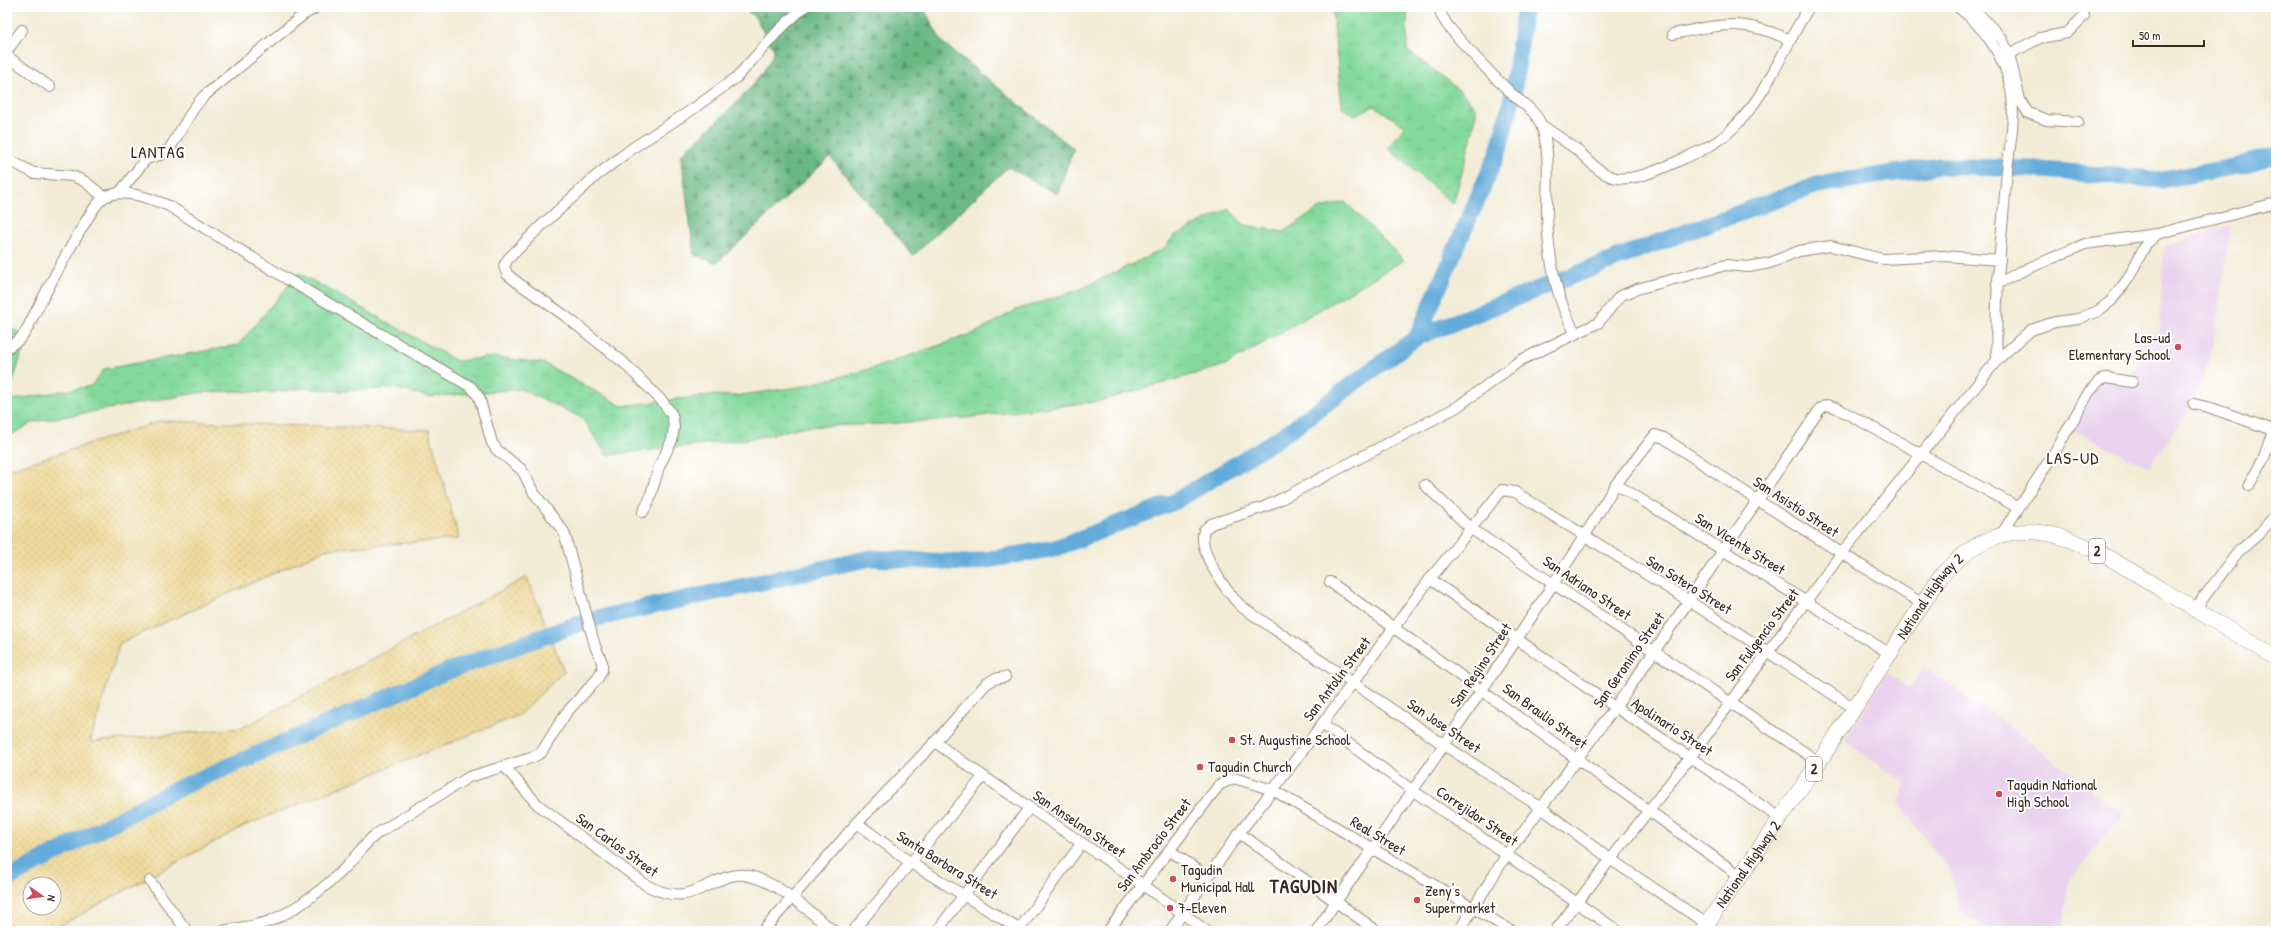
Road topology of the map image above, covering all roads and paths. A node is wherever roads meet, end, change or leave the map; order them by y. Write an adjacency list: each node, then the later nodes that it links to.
1 (317, 7): 17 (street)
2 (804, 7): 37 (street)
3 (1441, 7): 15 (street)
4 (1809, 7): 9 (street)
5 (1961, 9): 11 (street); 21 (street)
6 (2084, 16): 11 (street)
7 (22, 30): 10 (street)
8 (1673, 34): 9 (street)
9 (1790, 40): 15 (street)
10 (7, 51)
11 (2009, 54): 14 (street)
12 (7, 56): 13 (street)
13 (50, 87)
14 (2078, 122)
15 (1541, 125): 23 (street)
16 (7, 158): 18 (street)
17 (120, 192): 18 (street); 69 (street)
18 (104, 197): 24 (street)
19 (2276, 203): 20 (street)
20 (2157, 234): 22 (street); 25 (street, San Fulgencio Street)
21 (2000, 257): 22 (street); 23 (street)
22 (1997, 284): 25 (street)
23 (1576, 333): 58 (street, San Jose Street)
24 (7, 348)
25 (1997, 360): 30 (street, San Fulgencio Street)
26 (2132, 382): 36 (street)
27 (2194, 404): 28 (street)
28 (2274, 431): 33 (street)
29 (1655, 435): 31 (street, San Regino Street); 35 (street, San Asistio Street)
30 (1921, 456): 35 (street, San Geronimo Street); 36 (street); 43 (street, San Fulgencio Street)
31 (1616, 484): 41 (street, San Regino Street); 42 (street, San Vicente Street)
32 (1425, 485): 39 (street, San Adriano Street)
33 (2249, 485)
34 (1506, 490): 39 (street, San Antolin Street); 41 (street, San Sotero Street)
35 (1757, 500): 42 (street, San Geronimo Street); 43 (street, San Asistio Street)
36 (2017, 507): 40 (street)
37 (643, 512)
38 (2276, 514): 50 (street)
39 (1470, 528): 44 (street, San Antolin Street); 46 (street, San Adriano Street)
40 (2000, 535): 49 (highway, National Highway 2 / 2); 50 (highway, National Highway 2 / 2)
41 (1584, 537): 46 (street, San Regino Street); 47 (street, San Sotero Street)
42 (1723, 551): 47 (street, San Geronimo Street); 48 (street, San Vicente Street)
43 (1841, 554): 48 (street, San Fulgencio Street); 49 (street, San Asistio Street)
44 (1430, 579): 51 (street, San Antolin Street); 52 (street, Apolinario Street)
45 (1330, 582): 51 (street, San Braulio Street)
46 (1553, 584): 52 (street, San Regino Street); 53 (street, San Adriano Street)
47 (1688, 601): 53 (street, San Geronimo Street); 54 (street, San Sotero Street)
48 (1805, 602): 54 (street, San Fulgencio Street); 55 (street, San Vicente Street)
49 (1921, 603): 55 (highway, National Highway 2 / 2)
50 (2195, 609): 56 (highway, National Highway 2 / 2)
51 (1394, 628): 58 (street, San Antolin Street); 59 (street, San Braulio Street)
52 (1517, 639): 59 (street, San Regino Street); 61 (street, Apolinario Street)
53 (1654, 651): 60 (street, San Adriano Street); 61 (street, San Geronimo Street)
54 (1768, 653): 60 (street, San Fulgencio Street); 62 (street, San Sotero Street)
55 (1889, 653): 62 (highway, National Highway 2 / 2)
56 (2276, 658)
57 (1005, 677): 64 (street)
58 (1352, 683): 63 (street, San Antolin Street); 65 (street, San Jose Street)
59 (1482, 690): 65 (street, San Regino Street); 67 (street, San Braulio Street)
60 (1731, 702): 66 (street, San Fulgencio Street); 68 (street, San Adriano Street)
61 (1615, 707): 66 (street, Apolinario Street); 67 (street, San Geronimo Street)
62 (1854, 708): 68 (highway, National Highway 2 / 2)
63 (1322, 724): 72 (street, San Antolin Street); 73 (street, Correjidor Street)
64 (936, 742): 70 (street, San Anselmo Street); 78 (street)
65 (1444, 745): 73 (street, San Regino Street); 74 (street, San Jose Street)
66 (1691, 756): 76 (street, San Fulgencio Street); 77 (street, Apolinario Street)
67 (1578, 758): 74 (street, San Geronimo Street); 76 (street, San Braulio Street)
68 (1819, 762): 77 (highway, National Highway 2 / 2)
69 (504, 766): 91 (street, San Carlos Street); 99 (street)
70 (983, 777): 75 (street, San Anselmo Street); 85 (street)
71 (1226, 780): 72 (street, Real Street); 81 (street, San Ambrocio Street)
72 (1273, 790): 79 (street, San Antolin Street); 82 (street, Real Street)
73 (1412, 790): 82 (street, San Regino Street); 83 (street, Correjidor Street)
74 (1540, 807): 83 (street, San Geronimo Street); 84 (street, San Jose Street)
75 (1029, 808): 80 (street, San Anselmo Street); 90 (street)
76 (1649, 810): 84 (street, San Fulgencio Street); 86 (street, San Braulio Street)
77 (1780, 818): 86 (highway, National Highway 2 / 2)
78 (857, 824): 85 (street, Santa Barbara Street); 91 (street)
79 (1239, 833): 87 (street, San Antolin Street); 92 (street)
80 (1081, 844): 89 (street, San Anselmo Street); 97 (street)
81 (1169, 850): 87 (street); 89 (street, San Ambrocio Street)
82 (1371, 850): 92 (street, San Regino Street); 94 (street, Real Street)
83 (1507, 854): 93 (street, Correjidor Street); 94 (street, San Geronimo Street)
84 (1610, 859): 93 (street, San Fulgencio Street); 96 (street, San Jose Street)
85 (911, 863): 90 (street, Santa Barbara Street); 102 (street)
86 (1740, 876): 96 (highway, National Highway 2 / 2)
87 (1208, 877): 95 (street, San Antolin Street)
88 (150, 881): 98 (street)
89 (1142, 884): 95 (street, San Anselmo Street); 104 (street, San Ambrocio Street)
90 (965, 895): 97 (street, Santa Barbara Street); 103 (street)
91 (791, 898): 100 (street); 101 (street, San Carlos Street)
92 (1336, 902): 107 (street, San Regino Street); 108 (street)
93 (1577, 904): 111 (street, San Fulgencio Street); 112 (street, Correjidor Street)
94 (1473, 910): 109 (street, San Geronimo Street); 110 (street, Real Street)
95 (1183, 913): 105 (street, San Antolin Street); 106 (street, San Anselmo Street)
96 (1704, 927)
97 (1020, 930)
98 (187, 931)
99 (222, 931)
100 (763, 931)
101 (834, 931)
102 (854, 931)
103 (937, 931)
104 (1108, 931)
105 (1170, 931)
106 (1206, 931)
107 (1316, 931)
108 (1377, 931)
109 (1459, 931)
110 (1512, 931)
111 (1555, 931)
112 (1618, 931)

